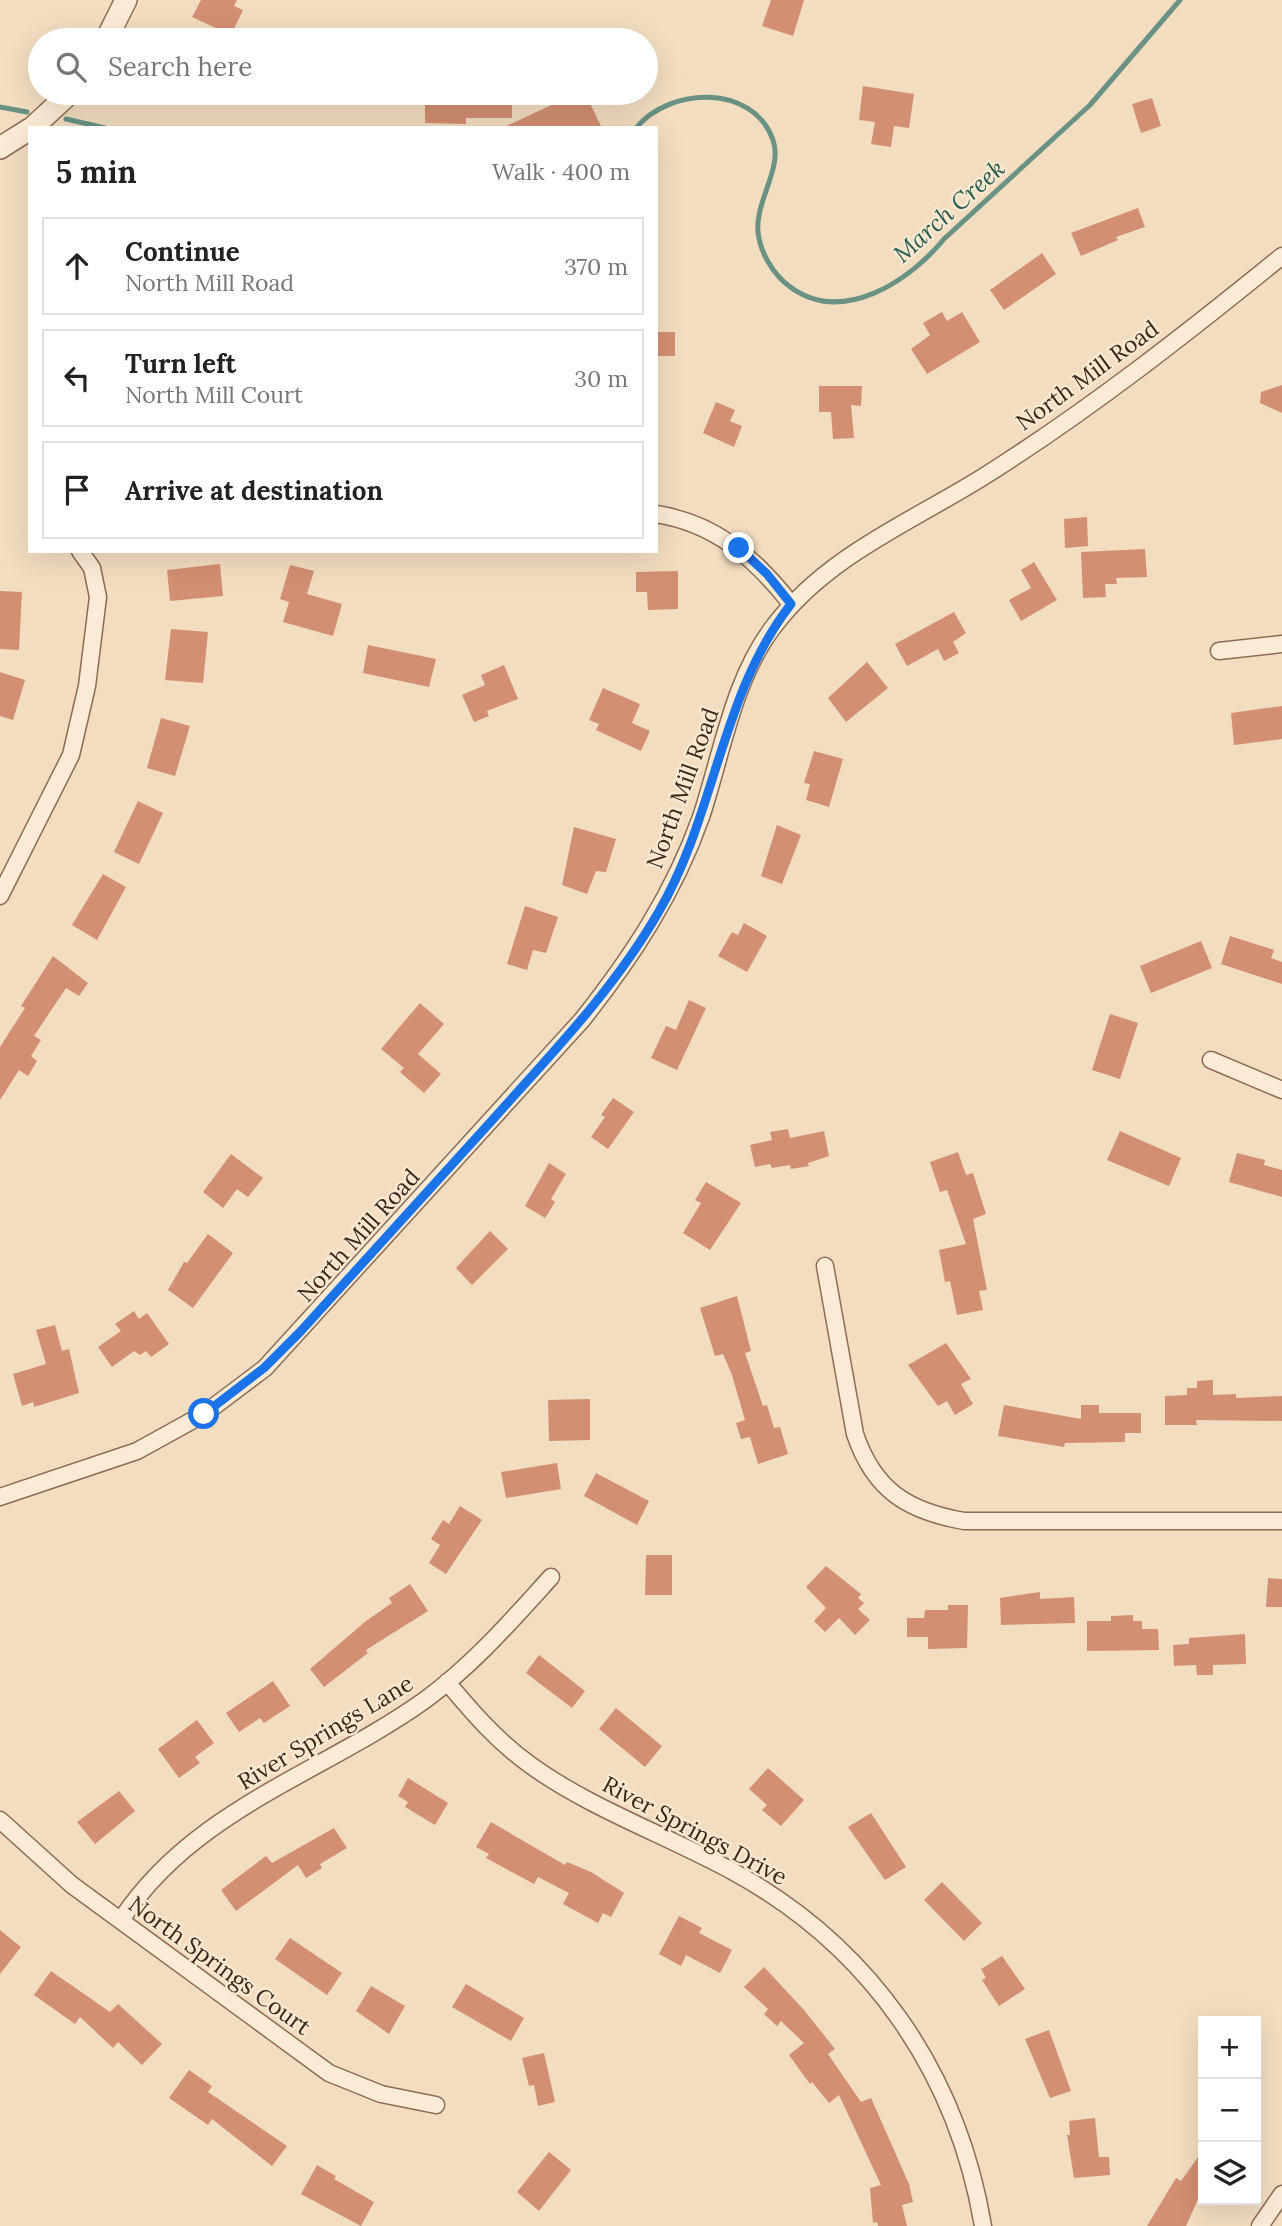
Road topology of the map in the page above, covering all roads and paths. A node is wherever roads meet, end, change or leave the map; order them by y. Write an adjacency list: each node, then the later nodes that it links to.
1 (126, 0): 2 (street)
2 (112, 28)
3 (56, 105): 4 (street)
4 (33, 126)
5 (28, 130): 6 (street)
6 (0, 148)
7 (1282, 256): 10 (street, North Mill Road)
8 (658, 515): 10 (street)
9 (81, 553): 13 (street)
10 (791, 604): 17 (street, North Mill Road)
11 (1282, 644): 12 (street)
12 (1219, 651)
13 (0, 896)
14 (1211, 1060): 15 (street)
15 (1282, 1090)
16 (825, 1266): 18 (street)
17 (0, 1497)
18 (1282, 1521)
19 (551, 1577): 20 (street, River Springs Lane)
20 (447, 1682): 22 (street, River Springs Lane); 25 (street, River Springs Drive)
21 (0, 1820): 22 (street, North Springs Court)
22 (121, 1920): 23 (street, North Springs Court)
23 (436, 2105)
24 (1282, 2194): 26 (street)
25 (983, 2226)
26 (1260, 2226)

